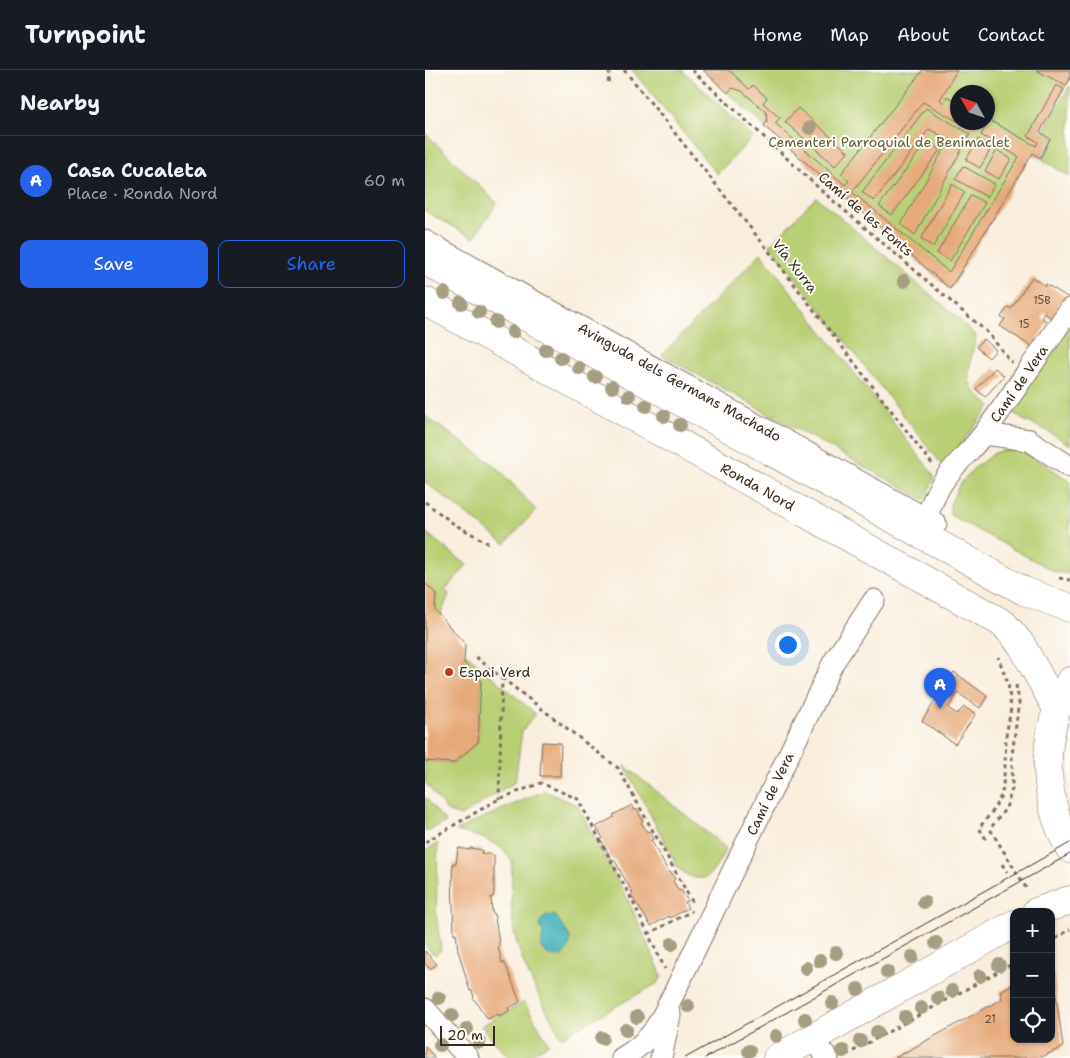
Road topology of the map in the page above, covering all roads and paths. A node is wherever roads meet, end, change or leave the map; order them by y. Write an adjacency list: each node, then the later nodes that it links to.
1 (609, 70): 4 (path)
2 (624, 70): 12 (path, Vía Xurra)
3 (692, 70): 9 (path, Camí de les Fonts)
4 (608, 82)
5 (425, 241): 14 (street, Avinguda dels Germans Machado)
6 (425, 261): 16 (main road)
7 (425, 301): 26 (main road, Ronda Nord)
8 (1070, 309): 9 (street, Camí de Vera)
9 (1023, 377): 10 (street, Camí de Vera)
10 (984, 434): 11 (street, Camí de Vera); 12 (street, Camí de Vera)
11 (1070, 467)
12 (945, 479): 14 (street, Camí de Vera)
13 (425, 502): 15 (path)
14 (932, 521): 16 (street)
15 (488, 544)
16 (959, 555): 20 (main road)
17 (1056, 577): 18 (path)
18 (1070, 580)
19 (874, 600): 42 (street, Camí de Vera)
20 (1070, 608)
21 (998, 657): 28 (path)
22 (476, 658): 23 (path)
23 (502, 678): 27 (path); 38 (path)
24 (1015, 681): 34 (path)
25 (1070, 681): 26 (main road)
26 (1057, 709): 30 (main road)
27 (499, 799): 29 (path); 38 (path)
28 (986, 839)
29 (425, 842)
30 (1070, 849)
31 (1002, 864): 32 (path)
32 (1007, 872)
33 (1070, 900): 35 (main road)
34 (1036, 908)
35 (1046, 908)
36 (1010, 927): 44 (main road)
37 (1070, 928): 39 (path)
38 (648, 934): 41 (path)
39 (1055, 939)
40 (1010, 965): 49 (path)
41 (666, 972)
42 (674, 993): 46 (street, Camí de Vera); 47 (street, Camí de Vera)
43 (425, 1009): 45 (street)
44 (820, 1048): 48 (main road)
45 (469, 1058)
46 (622, 1058)
47 (661, 1058)
48 (777, 1058)
49 (841, 1058)

